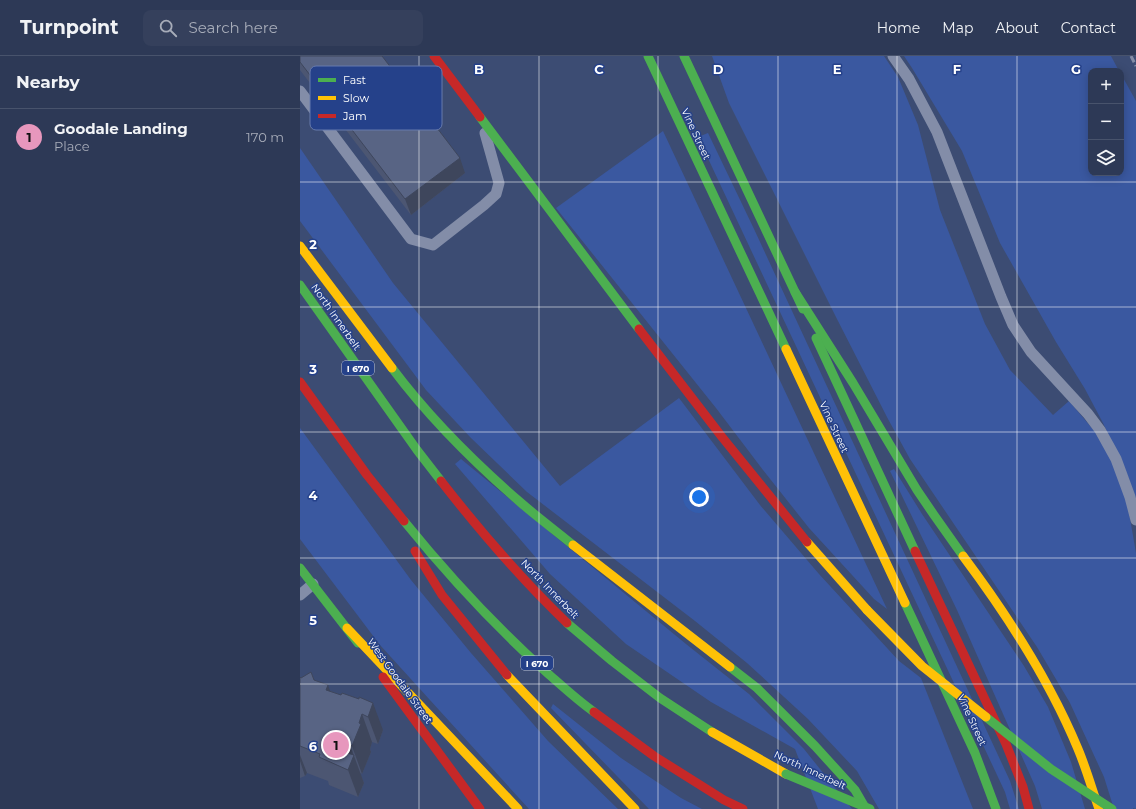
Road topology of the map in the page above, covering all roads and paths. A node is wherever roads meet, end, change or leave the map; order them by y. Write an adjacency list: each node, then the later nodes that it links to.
1 (434, 56): 5 (main road)
2 (648, 56): 27 (main road, Vine Street)
3 (684, 56): 13 (main road, Vine Street)
4 (894, 56): 16 (lane)
5 (442, 66)
6 (442, 67): 9 (main road)
7 (300, 91): 8 (lane)
8 (310, 104)
9 (480, 117): 10 (lane); 30 (main road, bridge)
10 (329, 130)
11 (300, 246): 25 (main road)
12 (300, 286): 26 (main road, North Innerbelt / I 670, bridge)
13 (795, 292): 28 (main road, Vine Street); 29 (main road)
14 (300, 382): 15 (main road, I 670)
15 (367, 475): 23 (main road); 24 (main road, I 670)
16 (1136, 520)
17 (300, 568): 18 (main road, West Goodale Street)
18 (313, 584): 19 (lane); 20 (main road, West Goodale Street)
19 (300, 595)
20 (347, 628): 21 (main road, West Goodale Street); 22 (main road)
21 (480, 809)
22 (518, 809)
23 (635, 809)
24 (743, 809)
25 (866, 809)
26 (870, 809)
27 (996, 809)
28 (1029, 809)
29 (1099, 809)
30 (1112, 809)

